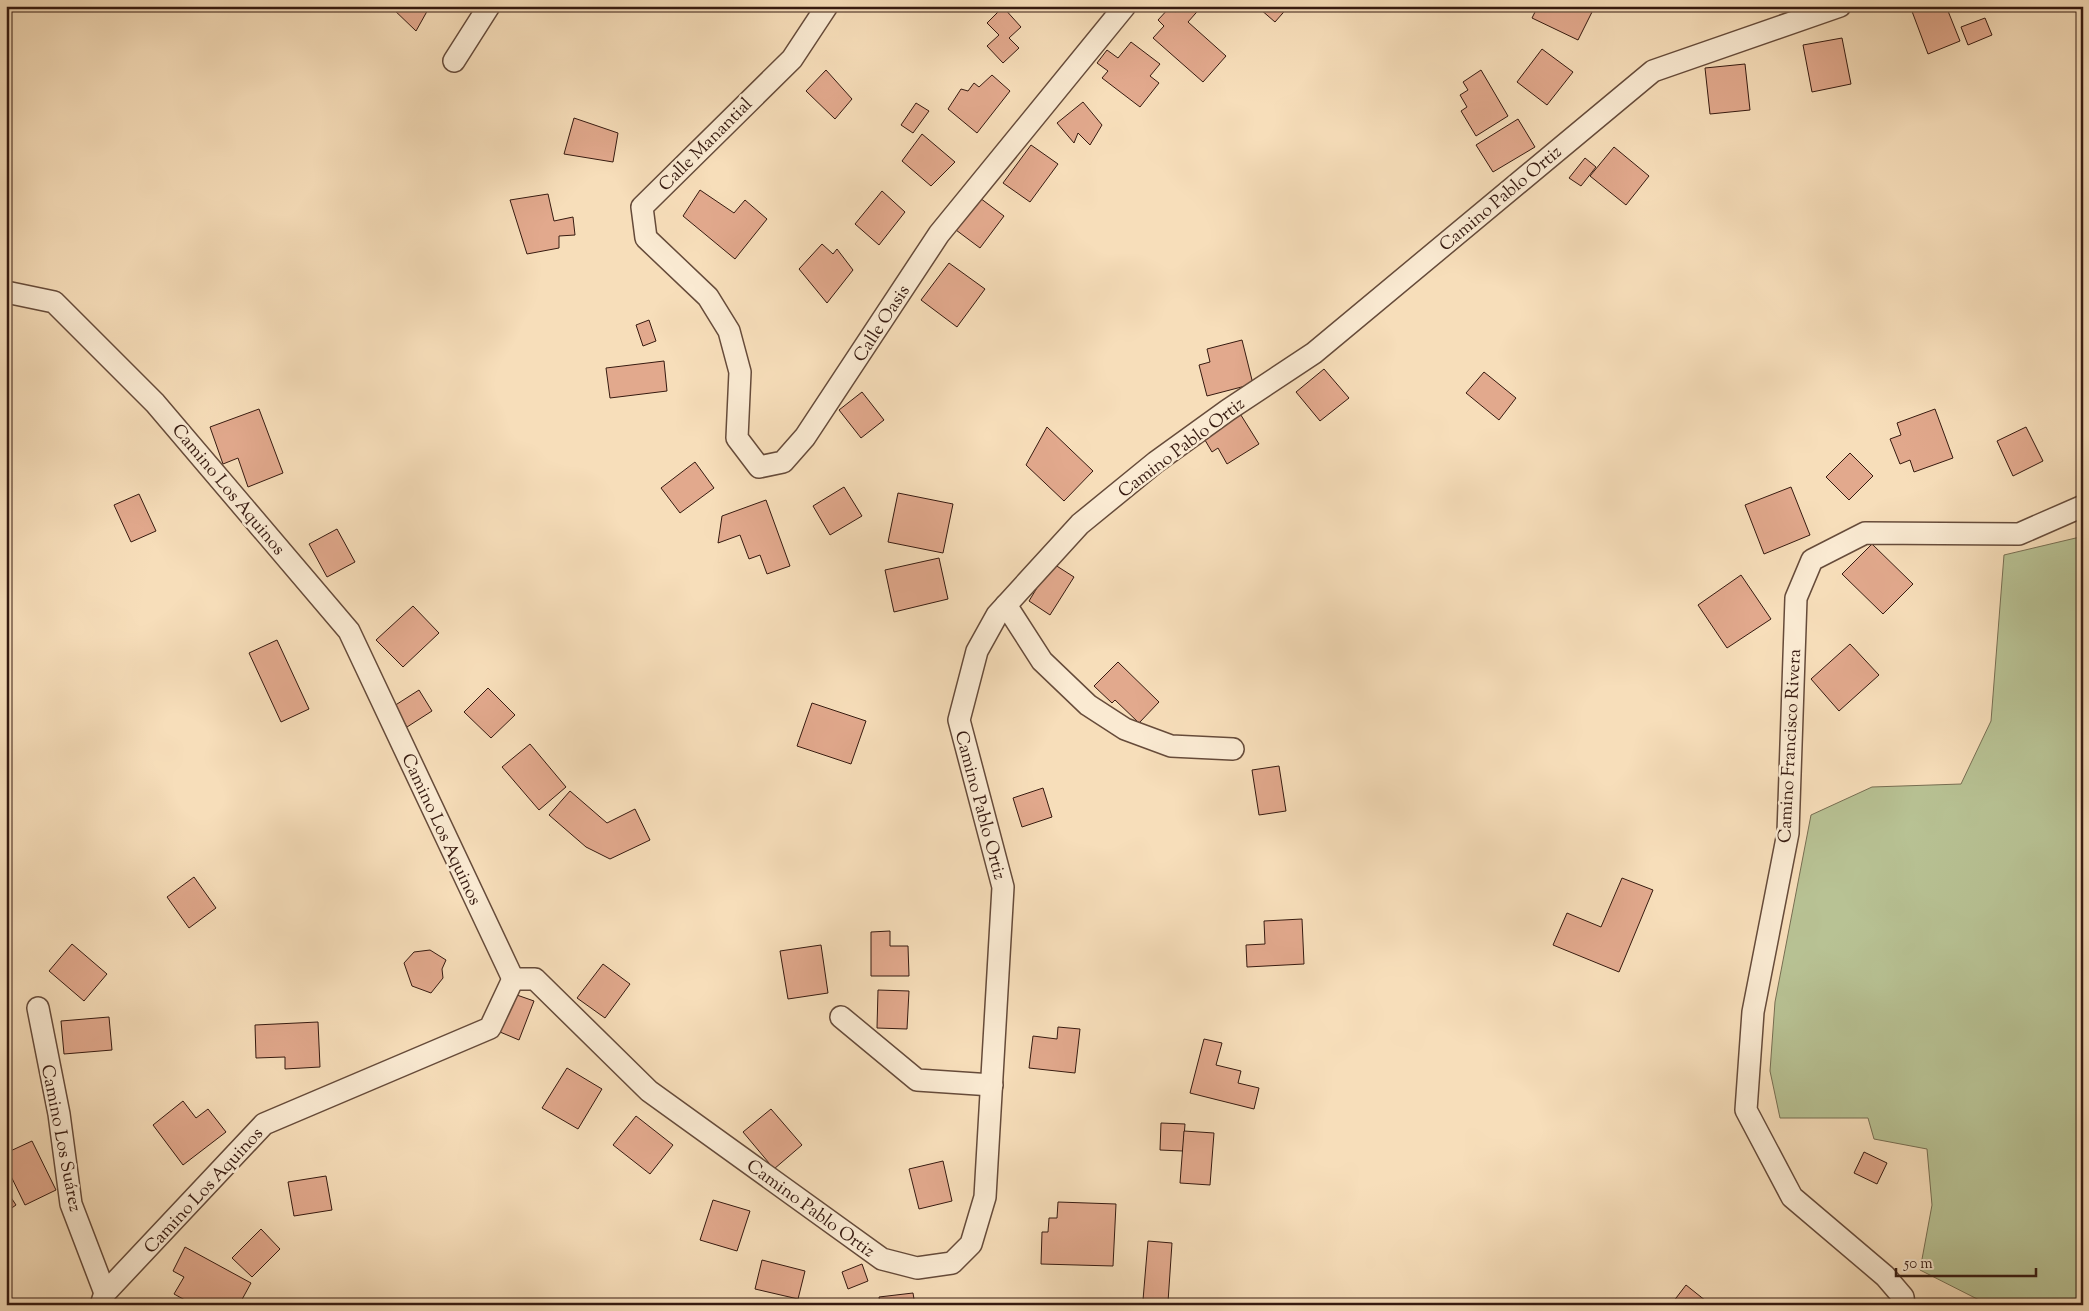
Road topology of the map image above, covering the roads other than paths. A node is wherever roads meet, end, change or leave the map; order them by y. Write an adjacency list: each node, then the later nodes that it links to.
1 (489, 6): 5 (street)
2 (827, 6): 6 (street, Calle Manantial)
3 (1126, 6): 6 (street, Calle Oasis)
4 (1840, 6): 9 (street, Camino Pablo Ortiz)
5 (454, 61)
6 (693, 283)
7 (6, 292): 11 (street, Camino Los Aquinos)
8 (2083, 506): 16 (street, Camino Francisco Rivera)
9 (1006, 604): 10 (street); 14 (street, Camino Pablo Ortiz)
10 (1233, 748)
11 (513, 979): 14 (street, Camino Pablo Ortiz); 15 (street, Camino Los Aquinos)
12 (38, 1008): 15 (street, Camino Los Suárez)
13 (841, 1017): 14 (street)
14 (992, 1085)
15 (103, 1299)
16 (1904, 1305)

